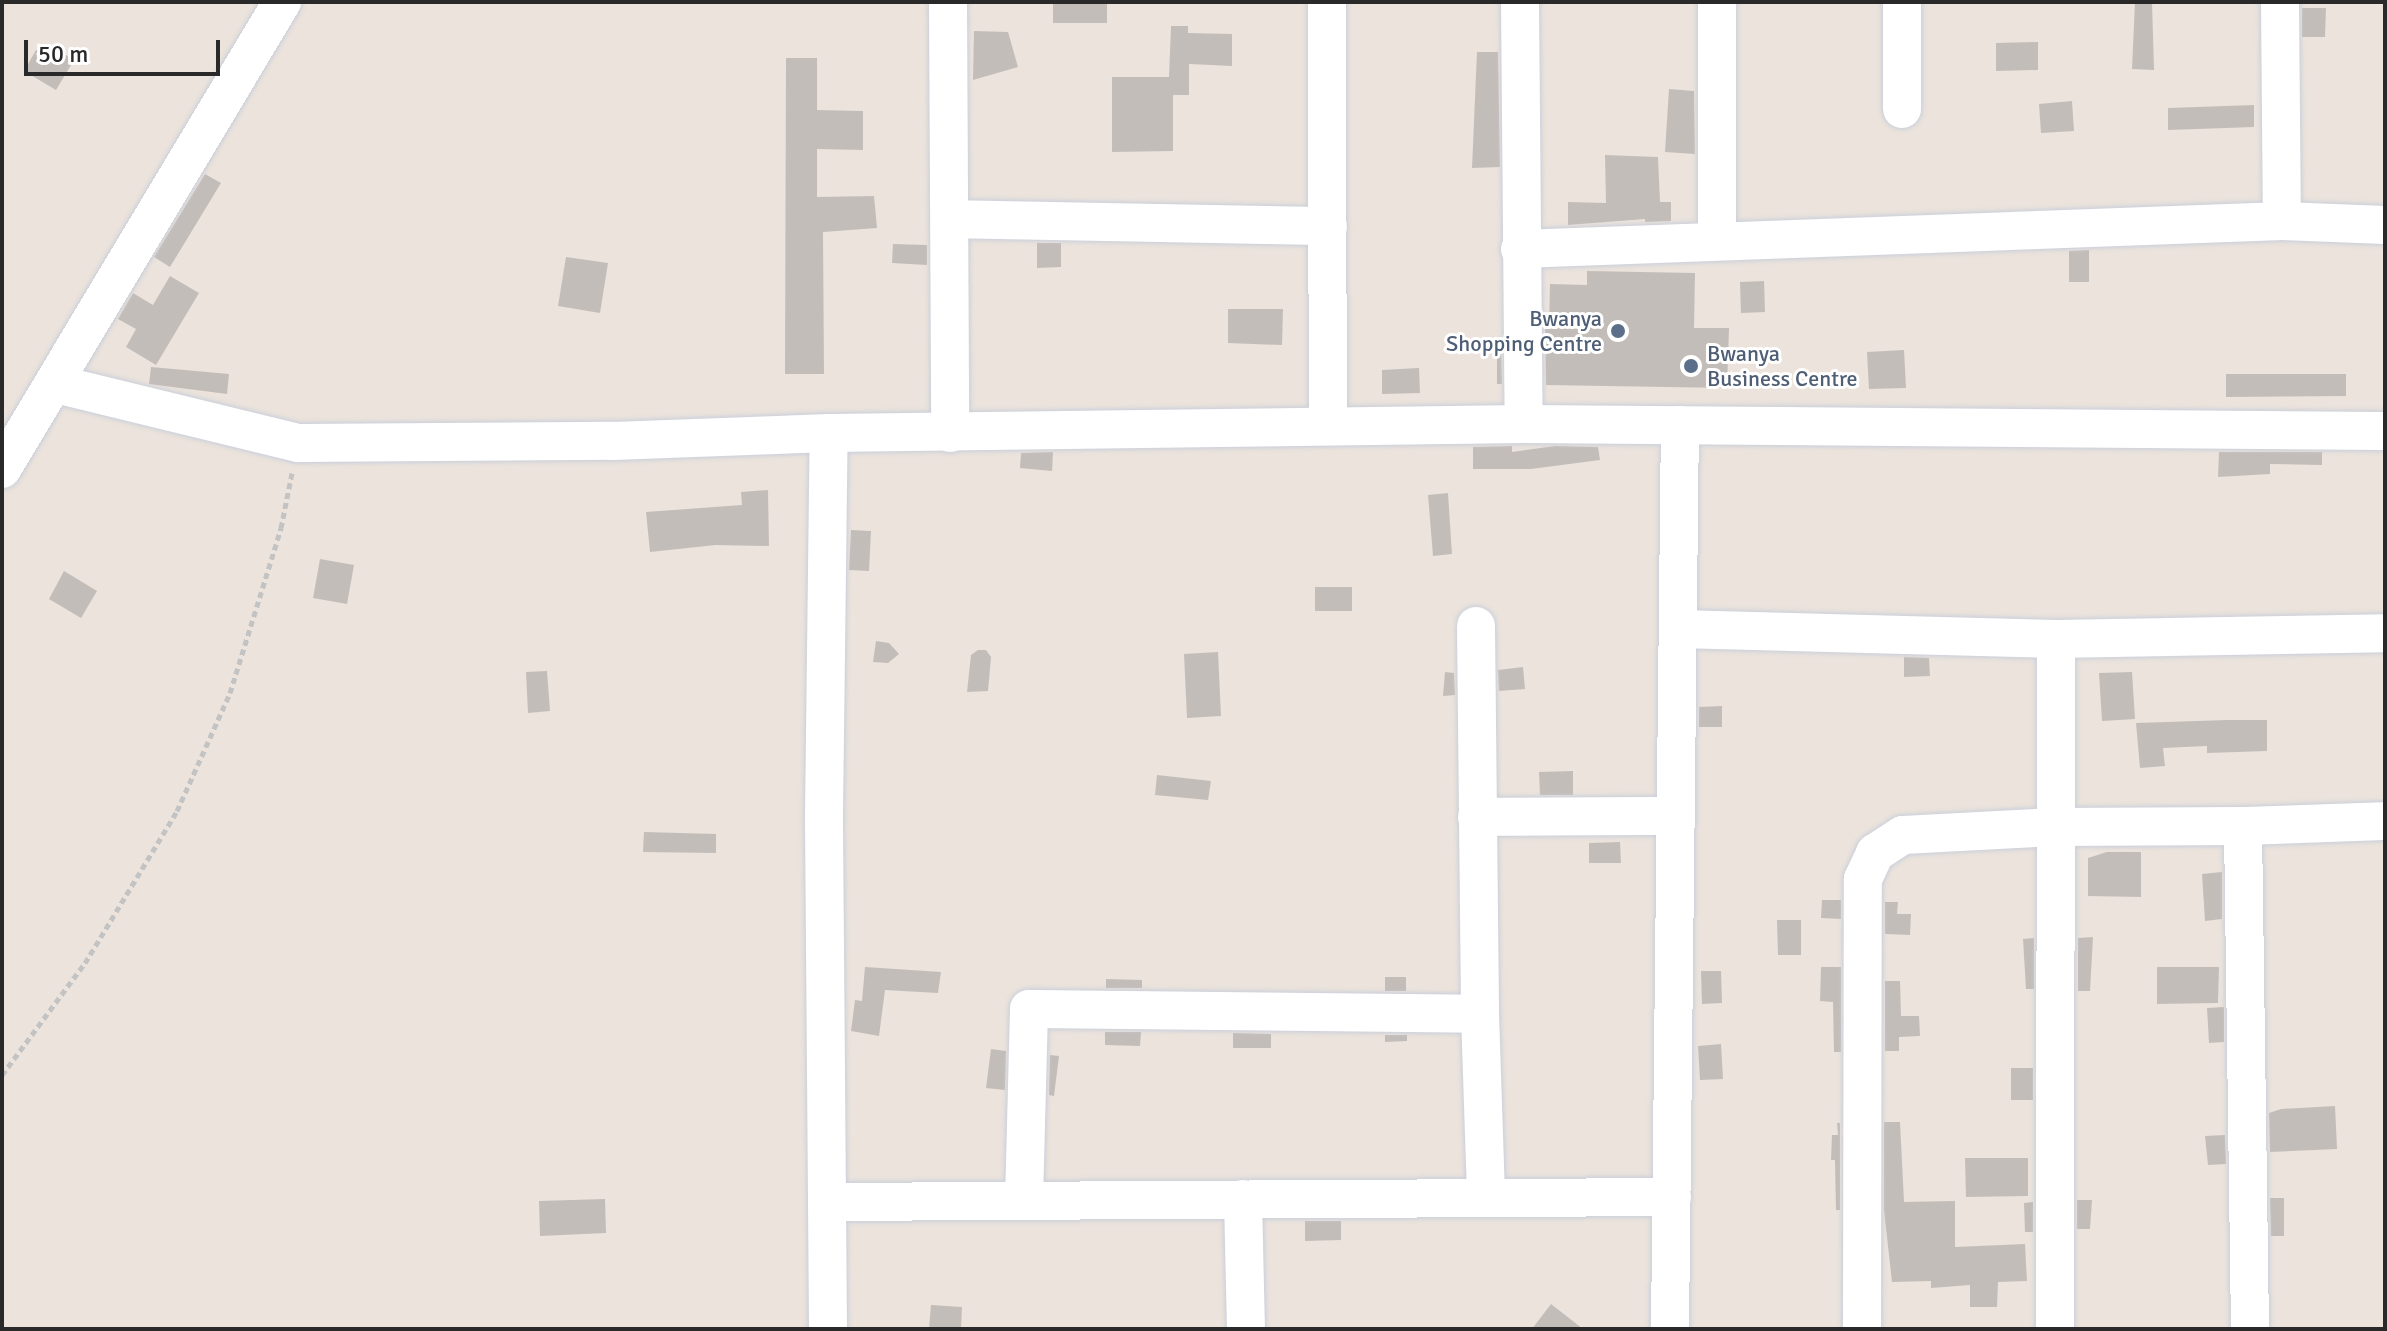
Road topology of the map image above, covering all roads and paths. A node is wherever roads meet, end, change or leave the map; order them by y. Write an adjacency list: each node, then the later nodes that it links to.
1 (282, 2): 15 (street)
2 (948, 2): 9 (street)
3 (1327, 2): 12 (street)
4 (1520, 2): 14 (street)
5 (1717, 2): 13 (street)
6 (1902, 2): 8 (street)
7 (2280, 2): 10 (street)
8 (1902, 109)
9 (950, 219): 12 (street); 21 (street)
10 (2282, 221): 11 (street); 13 (street)
11 (2385, 225)
12 (1328, 226): 18 (street)
13 (1717, 241): 14 (street)
14 (1520, 249): 16 (street)
15 (56, 384): 22 (street); 23 (street)
16 (1524, 424): 17 (street); 18 (street)
17 (1680, 425): 19 (street); 25 (street)
18 (1328, 426): 21 (street)
19 (2385, 431)
20 (829, 433): 21 (street); 22 (street); 39 (street)
21 (950, 433)
22 (298, 443): 34 (path)
23 (2, 469)
24 (1476, 626): 29 (street)
25 (1678, 629): 27 (street); 28 (street)
26 (2385, 633): 27 (street)
27 (2056, 639): 32 (street)
28 (1676, 816): 29 (street); 35 (street)
29 (1477, 817): 33 (street)
30 (2385, 821): 31 (street)
31 (2243, 826): 32 (street); 45 (street)
32 (2055, 827): 43 (street); 44 (street)
33 (1480, 1014): 36 (street); 38 (street)
34 (2, 1075)
35 (1672, 1197): 36 (street); 42 (street)
36 (1486, 1198): 37 (street)
37 (1243, 1199): 38 (street); 41 (street)
38 (1024, 1201): 39 (street)
39 (828, 1202): 40 (street)
40 (828, 1329)
41 (1246, 1329)
42 (1670, 1329)
43 (1862, 1329)
44 (2055, 1329)
45 (2250, 1329)

